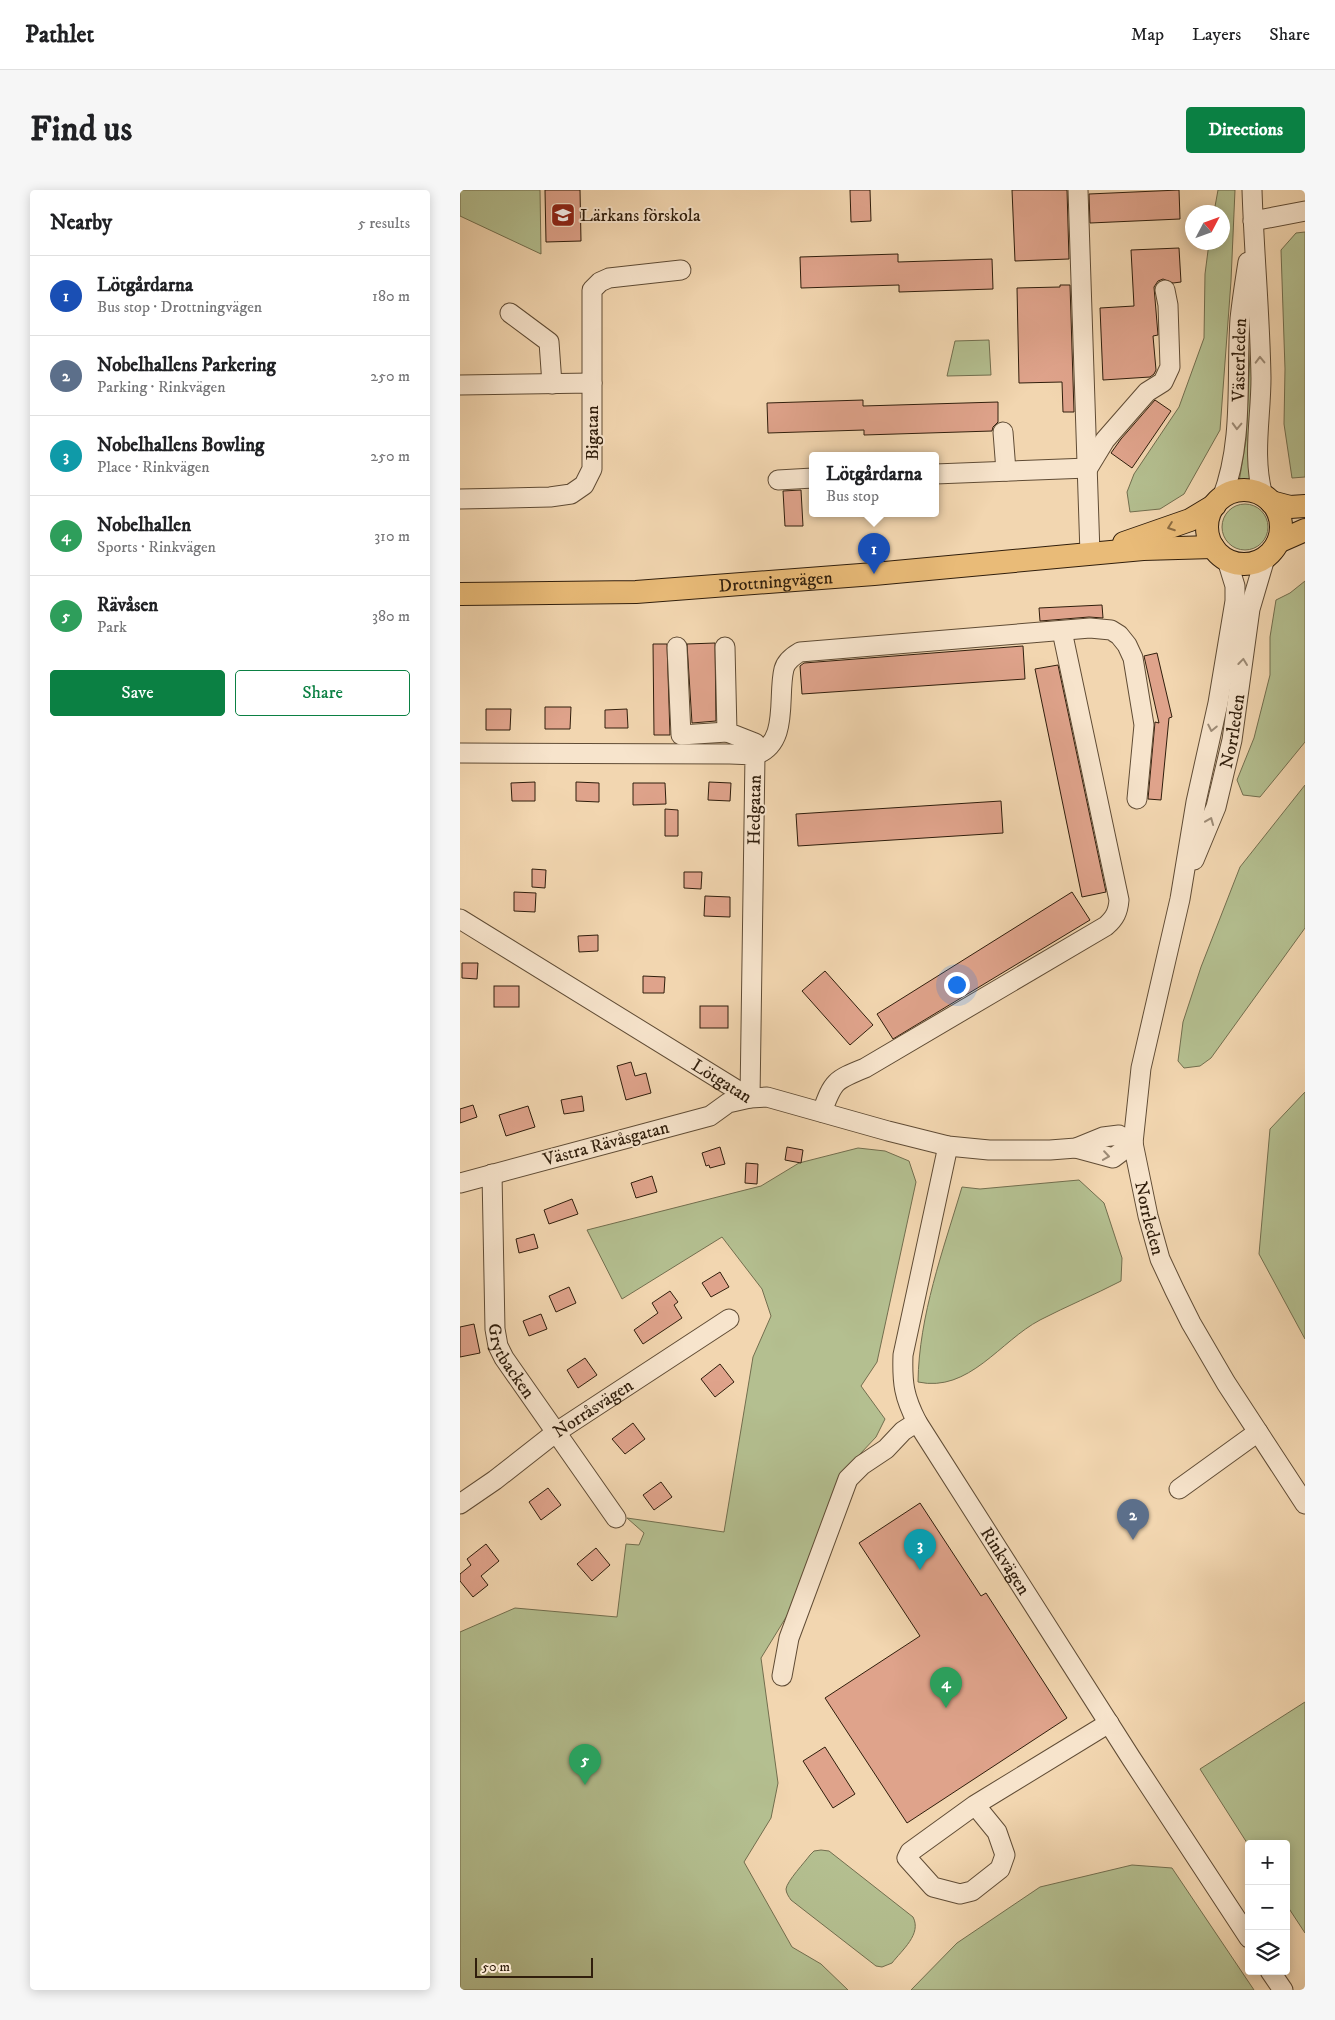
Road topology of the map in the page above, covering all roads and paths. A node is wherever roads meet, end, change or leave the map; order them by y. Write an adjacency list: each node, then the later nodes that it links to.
1 (1078, 190): 12 (street)
2 (1252, 190): 4 (street, Västerleden)
3 (1305, 211): 4 (street)
4 (1253, 221): 18 (street, Västerleden, one-way to 4); 19 (street, Västerleden, one-way to 19)
5 (681, 270): 8 (street)
6 (1165, 290): 12 (street)
7 (510, 313): 9 (street)
8 (592, 383): 9 (street, Bigatan); 17 (street, Bigatan)
9 (552, 384): 10 (street, Bigatan)
10 (460, 385)
11 (1003, 432): 13 (street)
12 (1088, 468): 13 (street); 23 (street)
13 (1006, 471): 14 (street)
14 (939, 474)
15 (809, 478): 16 (street)
16 (778, 480)
17 (460, 498)
18 (1267, 499): 19 (main road); 20 (main road); 22 (main road)
19 (1218, 501): 23 (main road, Drottningvägen, one-way to 23); 24 (main road)
20 (1305, 506)
21 (1305, 530): 22 (main road)
22 (1272, 550): 24 (main road); 33 (street, Norrleden, one-way to 22)
23 (1090, 554): 24 (main road, Drottningvägen); 25 (main road, Drottningvägen)
24 (1220, 554): 33 (street, Norrleden, one-way to 33)
25 (460, 594)
26 (1062, 630): 31 (street); 32 (street); 36 (street)
27 (725, 647): 29 (street)
28 (677, 648): 29 (street)
29 (727, 732): 31 (street)
30 (460, 753): 31 (street, Hedgatan)
31 (754, 755): 35 (street, Hedgatan)
32 (1137, 799)
33 (1180, 899): 37 (street, Norrleden)
34 (460, 919): 35 (street, Lötgatan)
35 (750, 1098): 36 (street, Lötgatan); 39 (street, Västra Rävåsgatan)
36 (822, 1112): 38 (street, Lötgatan)
37 (1133, 1143): 38 (street, Lötgatan); 44 (street, Norrleden)
38 (948, 1146): 42 (street, Rinkvägen)
39 (492, 1174): 40 (street, Västra Rävåsgatan); 43 (street, Grytbacken)
40 (460, 1183)
41 (729, 1319): 43 (street, Norråsvägen)
42 (917, 1422): 49 (street); 50 (street, Rinkvägen)
43 (555, 1432): 46 (street, Norråsvägen); 48 (street, Grytbacken)
44 (1258, 1432): 45 (street); 47 (street, Norrleden)
45 (1179, 1489)
46 (460, 1504)
47 (1305, 1504)
48 (616, 1518)
49 (782, 1676)
50 (1108, 1723): 51 (street); 52 (street, Rinkvägen)
51 (974, 1806): 51 (street)
52 (1245, 1932)
53 (1273, 1975): 54 (street)
54 (1283, 1990)

